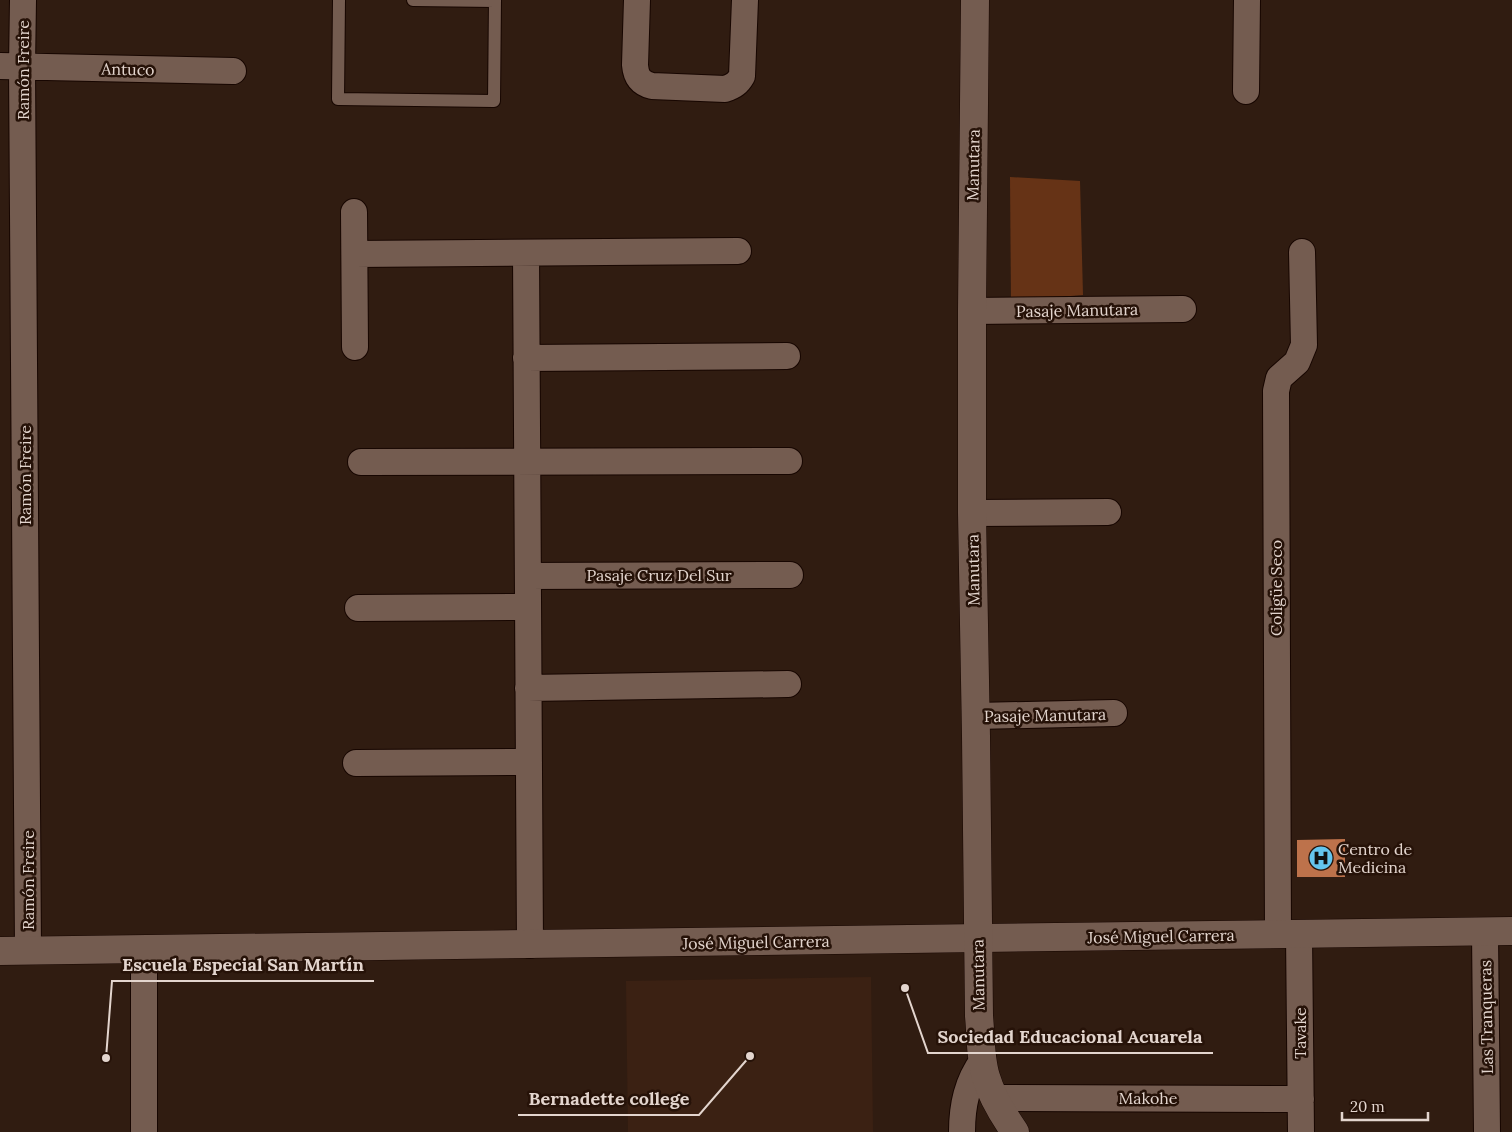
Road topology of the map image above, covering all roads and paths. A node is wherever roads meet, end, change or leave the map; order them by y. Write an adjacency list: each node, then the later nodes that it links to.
1 (23, 0): 9 (street, Ramón Freire)
2 (339, 0): 4 (lane)
3 (413, 0): 4 (lane)
4 (495, 0)
5 (637, 0): 6 (street)
6 (745, 0)
7 (975, 0): 18 (street, Manutara)
8 (1247, 0): 11 (street)
9 (11, 67): 10 (street, Antuco); 44 (street, Ramón Freire)
10 (233, 71)
11 (1246, 91)
12 (354, 212): 16 (street)
13 (738, 252): 15 (street)
14 (1302, 252): 39 (street, Coligüe Seco)
15 (526, 253): 16 (street); 21 (street)
16 (355, 254): 19 (street)
17 (1183, 309): 18 (street, Pasaje Manutara)
18 (972, 311): 25 (street, Manutara)
19 (355, 347)
20 (787, 356): 21 (street)
21 (526, 358): 24 (street)
22 (789, 461): 24 (street)
23 (361, 462): 24 (street)
24 (527, 462): 28 (street)
25 (972, 512): 26 (street); 34 (street, Manutara)
26 (1108, 512)
27 (790, 575): 28 (street, Pasaje Cruz Del Sur)
28 (528, 576): 29 (street)
29 (528, 607): 30 (street); 32 (street)
30 (358, 608)
31 (788, 684): 32 (street)
32 (528, 688): 35 (street)
33 (1114, 713): 34 (street, Pasaje Manutara)
34 (976, 716): 40 (street, Manutara)
35 (529, 762): 36 (street); 41 (street)
36 (356, 763)
37 (1512, 931): 38 (street, José Miguel Carrera)
38 (1485, 932): 39 (street, José Miguel Carrera); 52 (street, Las Tranqueras)
39 (1289, 934): 40 (street, José Miguel Carrera); 47 (street, Tavake)
40 (977, 938): 41 (street, José Miguel Carrera); 45 (street, Manutara)
41 (530, 945): 42 (street, José Miguel Carrera)
42 (144, 949): 44 (street, José Miguel Carrera); 48 (street)
43 (0, 951): 44 (street, José Miguel Carrera)
44 (28, 951)
45 (983, 1060): 46 (street, Manutara); 49 (street)
46 (995, 1098): 47 (street, Makohe); 50 (street, Manutara)
47 (1301, 1099): 51 (street, Tavake)
48 (144, 1132)
49 (962, 1132)
50 (1014, 1132)
51 (1301, 1132)
52 (1487, 1132)

